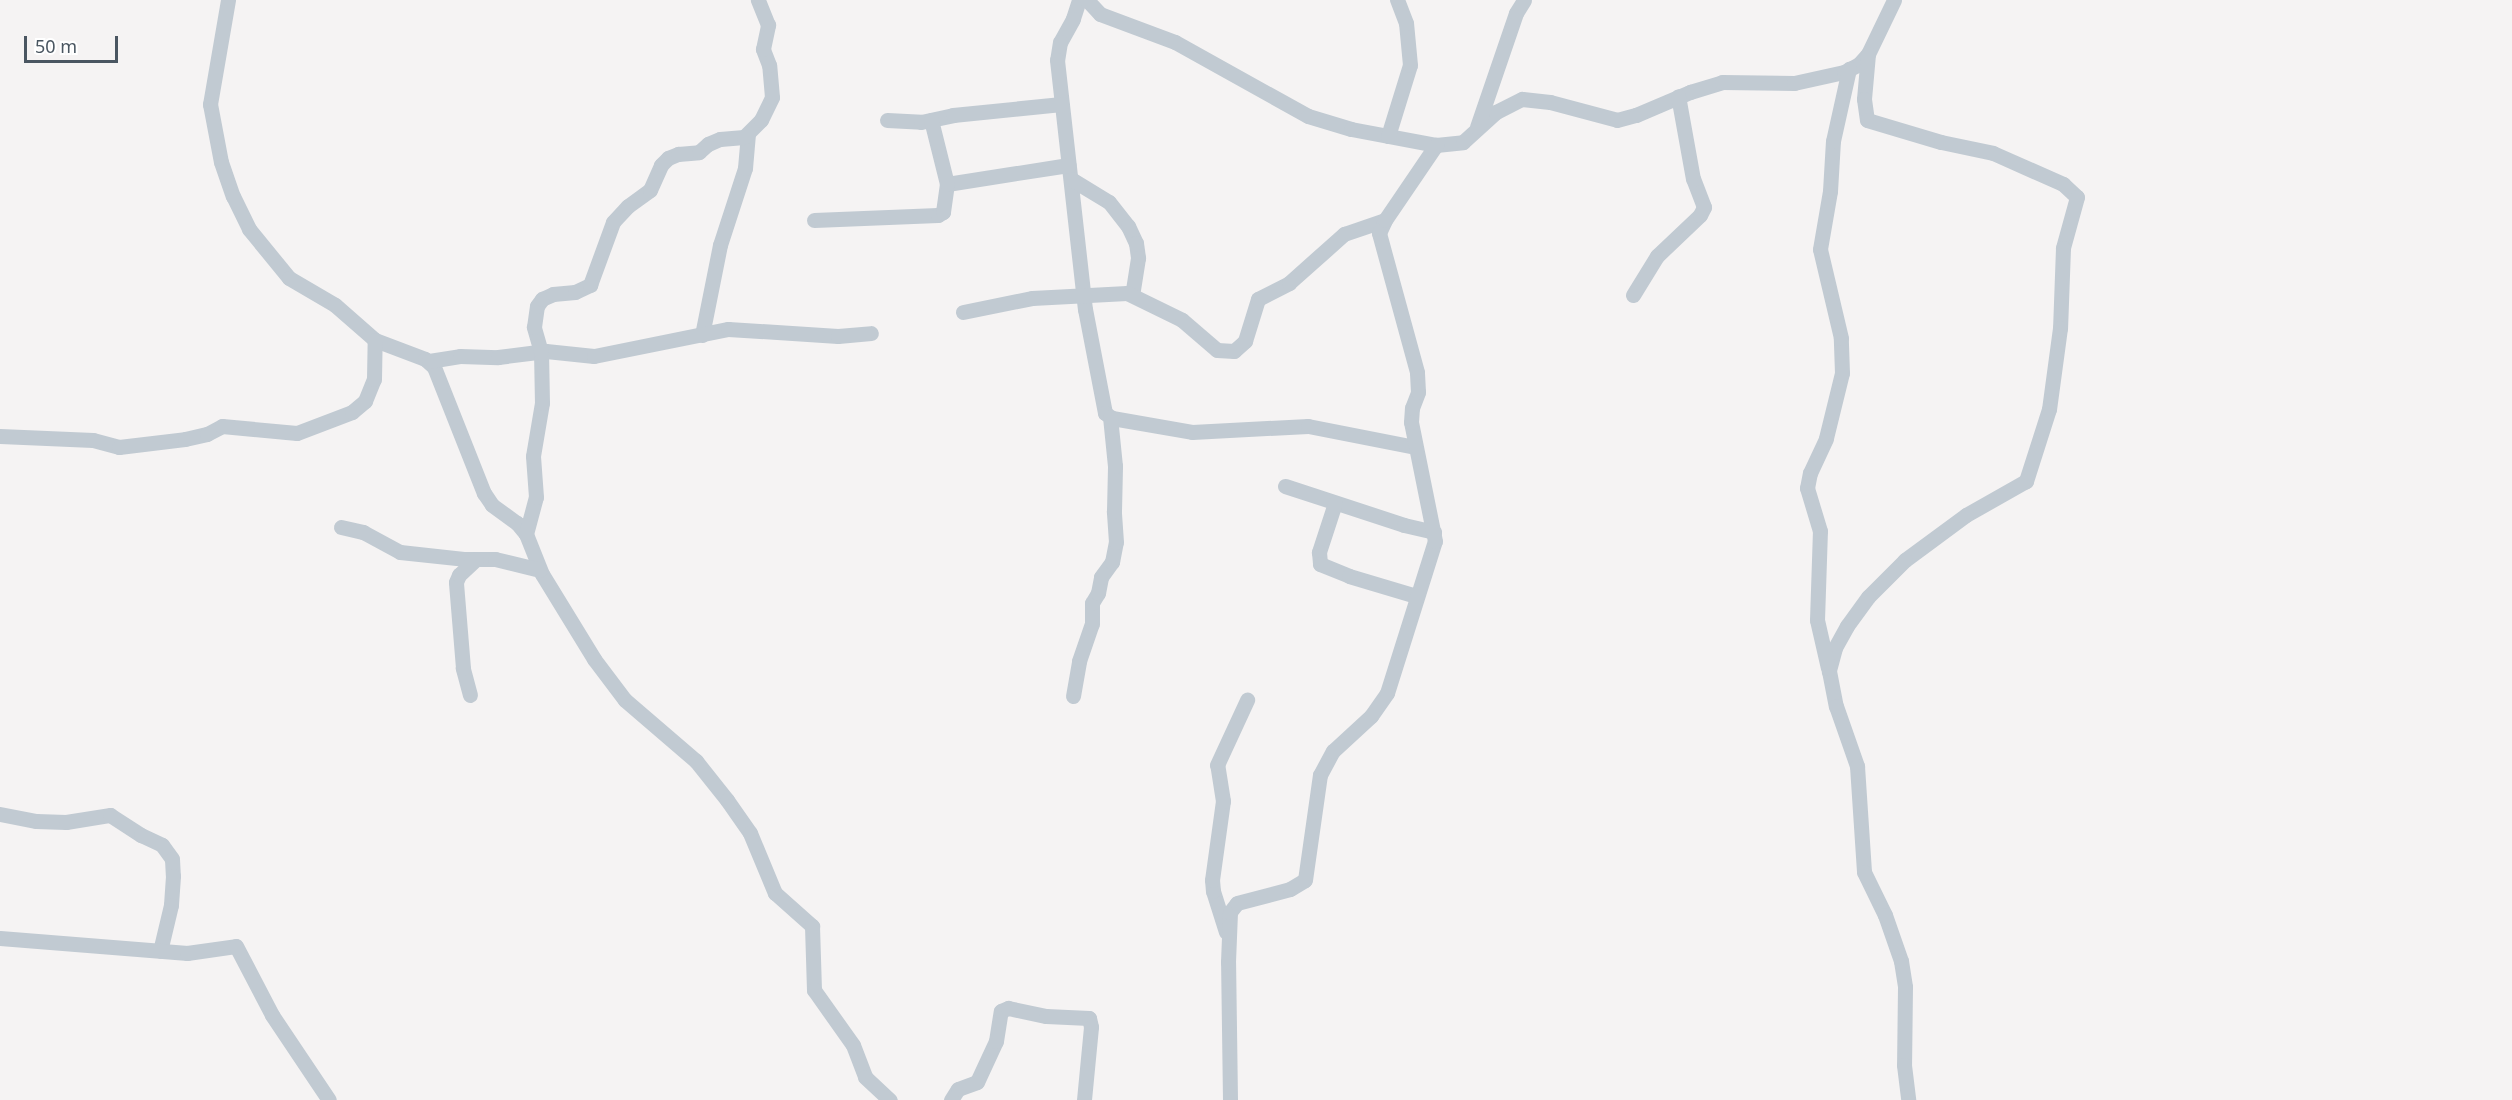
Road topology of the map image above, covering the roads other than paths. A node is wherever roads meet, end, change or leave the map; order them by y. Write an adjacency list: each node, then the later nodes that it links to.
1 (228, 0): 28 (street)
2 (758, 0): 15 (street)
3 (1079, 0): 11 (street)
4 (1087, 0): 16 (street)
5 (1396, 0): 16 (street)
6 (1524, 0): 14 (street)
7 (1894, 0): 8 (street)
8 (1868, 54): 9 (street); 42 (street)
9 (1849, 69): 10 (street); 42 (street)
10 (1678, 96): 14 (street); 24 (street)
11 (1061, 104): 13 (street); 18 (street)
12 (887, 120): 13 (street)
13 (931, 120): 19 (street)
14 (1476, 130): 17 (street)
15 (748, 134): 27 (street); 29 (street)
16 (1388, 136): 17 (street)
17 (1436, 145): 21 (street)
18 (1070, 172): 19 (street); 22 (street); 23 (street)
19 (947, 184): 20 (street)
20 (814, 220)
21 (1385, 220): 23 (street); 33 (street)
22 (1084, 294): 23 (street); 25 (street); 31 (street)
23 (1132, 294)
24 (1633, 295)
25 (963, 312)
26 (871, 333): 27 (street)
27 (702, 335): 29 (street)
28 (375, 340): 30 (street); 32 (street)
29 (541, 352): 30 (street); 38 (street)
30 (429, 361): 38 (street)
31 (1110, 417): 33 (street); 44 (street)
32 (0, 436)
33 (1415, 447): 37 (street)
34 (1285, 486): 35 (street)
35 (1335, 503): 37 (street); 41 (street)
36 (341, 527): 39 (street)
37 (1434, 532): 41 (street)
38 (526, 534): 40 (street)
39 (476, 559): 40 (street); 43 (street)
40 (540, 570): 51 (street)
41 (1416, 596): 47 (street)
42 (1829, 671): 55 (street)
43 (470, 695)
44 (1073, 696)
45 (1247, 700): 47 (street)
46 (0, 814): 49 (street)
47 (1228, 937): 54 (street)
48 (0, 938): 49 (street)
49 (160, 951): 50 (street)
50 (329, 1100)
51 (890, 1100)
52 (951, 1100): 53 (street)
53 (1084, 1100)
54 (1230, 1100)
55 (1908, 1100)

